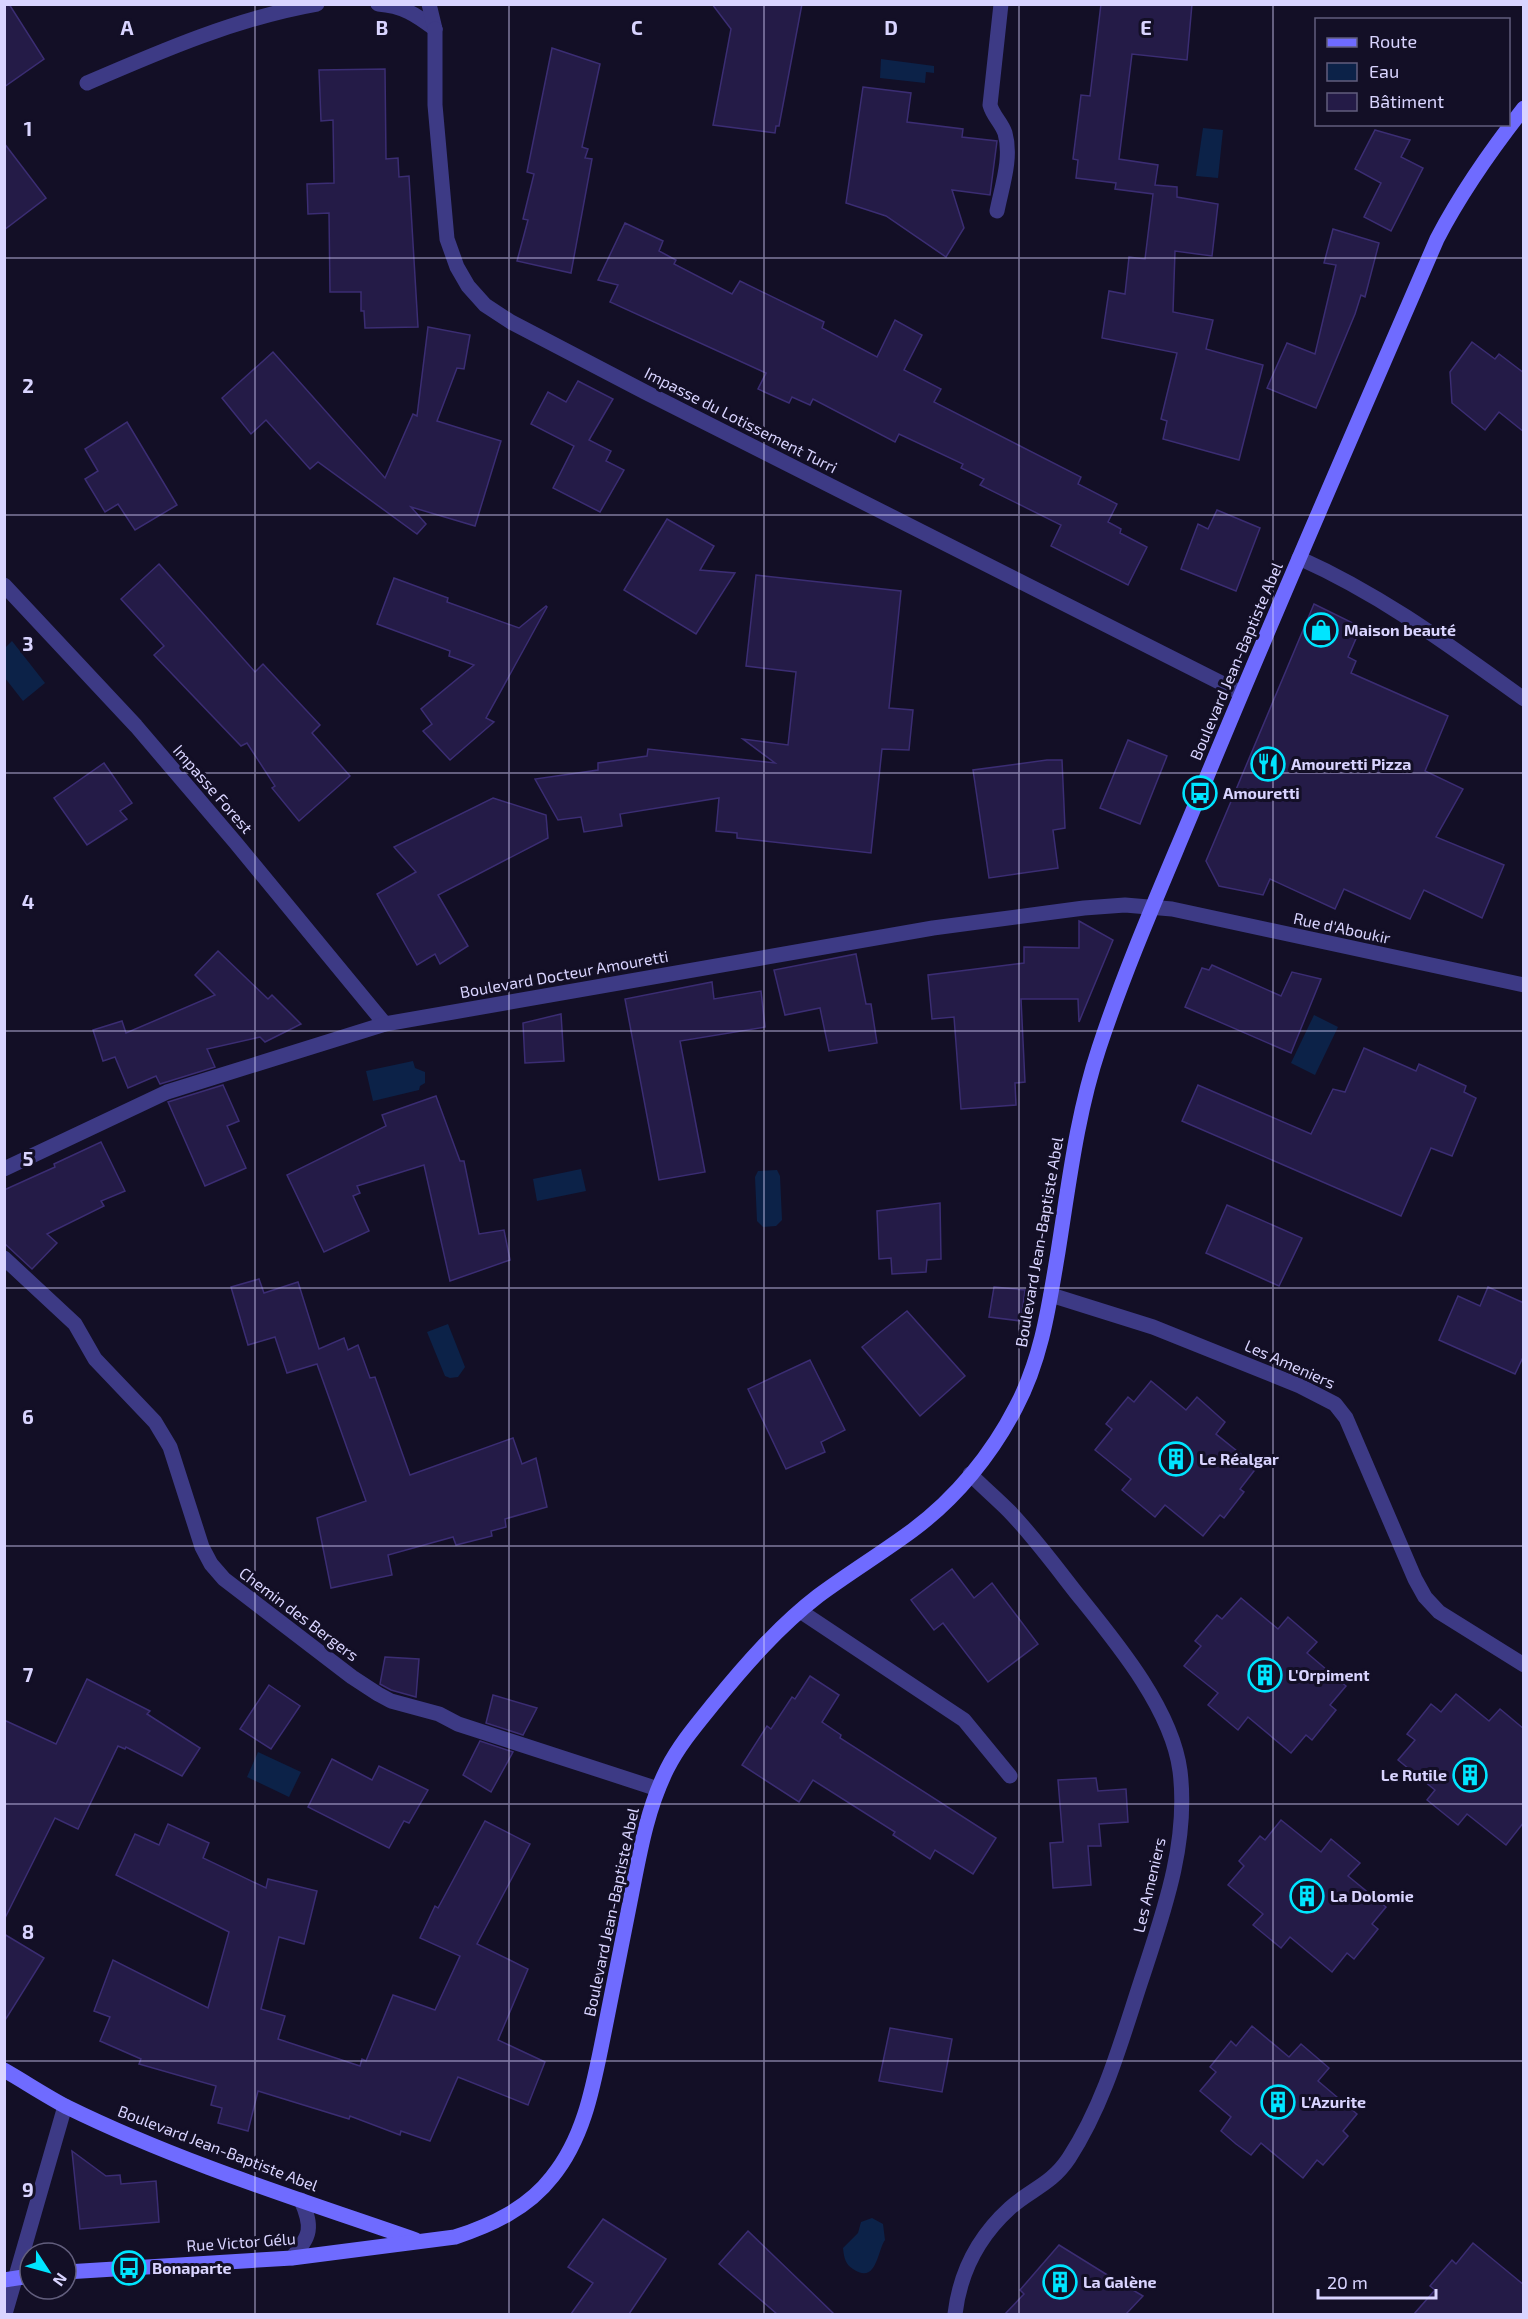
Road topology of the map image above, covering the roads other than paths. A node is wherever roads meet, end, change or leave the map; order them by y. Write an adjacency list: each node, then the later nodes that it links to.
1 (317, 4): 6 (street)
2 (378, 4): 5 (street)
3 (429, 4): 5 (street, Impasse du Lotissement Turri)
4 (1001, 4): 10 (street)
5 (435, 29): 13 (street, Impasse du Lotissement Turri)
6 (87, 83)
7 (1524, 108): 8 (street, Boulevard Jean-Baptiste Abel)
8 (1510, 126)
9 (1510, 126): 11 (street, Boulevard Jean-Baptiste Abel)
10 (997, 211)
11 (1299, 558): 13 (street, Boulevard Jean-Baptiste Abel); 14 (street)
12 (4, 585): 17 (street, Impasse Forest)
13 (1241, 693): 15 (street, Boulevard Jean-Baptiste Abel)
14 (1524, 699)
15 (1152, 906): 16 (street, Rue d'Aboukir); 17 (street, Boulevard Docteur Amouretti); 20 (street, Boulevard Jean-Baptiste Abel)
16 (1524, 986)
17 (385, 1024): 18 (street, Boulevard Docteur Amouretti)
18 (4, 1168)
19 (4, 1258): 25 (street, Chemin des Bergers)
20 (1051, 1295): 21 (street, Boulevard Jean-Baptiste Abel); 23 (street, Les Ameniers)
21 (970, 1474): 22 (street, Boulevard Jean-Baptiste Abel); 34 (street, Les Ameniers)
22 (800, 1611): 24 (street); 25 (street, Boulevard Jean-Baptiste Abel)
23 (1524, 1665)
24 (1010, 1776)
25 (658, 1789): 29 (street, Boulevard Jean-Baptiste Abel)
26 (4, 2070): 27 (street, Boulevard Jean-Baptiste Abel)
27 (65, 2106): 28 (street, Boulevard Jean-Baptiste Abel); 32 (street)
28 (301, 2200): 29 (street, Boulevard Jean-Baptiste Abel); 30 (street)
29 (418, 2241): 30 (street, Rue Victor Gélu)
30 (292, 2258): 31 (street, Rue Victor Gélu)
31 (78, 2271)
32 (16, 2278): 33 (street)
33 (5, 2314)
34 (955, 2314)

